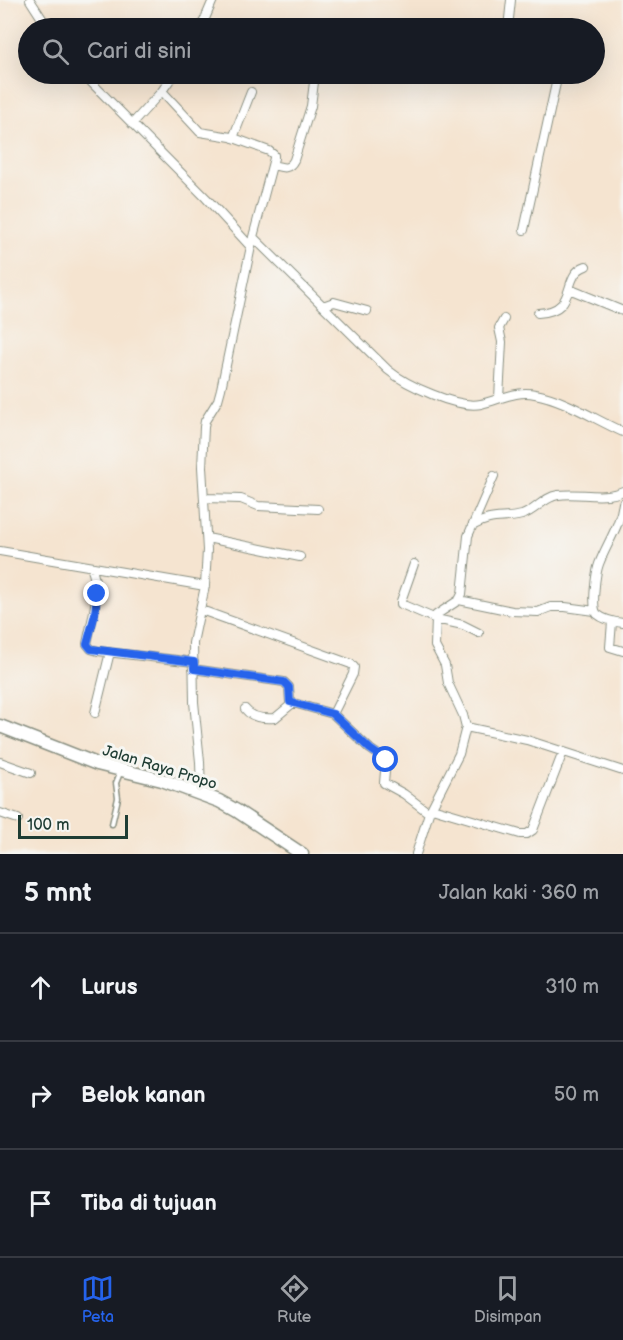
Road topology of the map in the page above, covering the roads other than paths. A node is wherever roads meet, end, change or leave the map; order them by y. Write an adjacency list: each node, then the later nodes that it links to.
1 (30, 0): 4 (street)
2 (213, 0): 5 (street)
3 (511, 0): 6 (street)
4 (42, 18)
5 (205, 18)
6 (509, 18)
7 (93, 84): 13 (street)
8 (167, 84): 11 (street)
9 (314, 84): 15 (street)
10 (556, 84): 16 (street)
11 (162, 91): 13 (street); 14 (street)
12 (251, 92): 14 (street)
13 (132, 124): 18 (street)
14 (233, 138): 15 (street)
15 (273, 165): 17 (street)
16 (524, 230)
17 (253, 237): 18 (street); 21 (street)
18 (250, 247): 30 (street)
19 (585, 266): 20 (street)
20 (568, 289): 22 (street); 24 (street)
21 (323, 306): 23 (street); 26 (street)
22 (623, 311)
23 (367, 312)
24 (538, 314)
25 (504, 319): 26 (street)
26 (499, 398): 27 (street)
27 (623, 432)
28 (494, 476): 33 (street)
29 (623, 491): 33 (street)
30 (205, 498): 32 (street); 34 (street)
31 (623, 503): 42 (street)
32 (318, 509)
33 (472, 526): 40 (street)
34 (207, 538): 36 (street); 39 (street)
35 (0, 551): 38 (street)
36 (300, 557)
37 (414, 564): 43 (street)
38 (92, 567): 39 (street); 48 (street)
39 (205, 586): 41 (street)
40 (459, 600): 42 (street); 43 (street)
41 (201, 610): 49 (street); 53 (street)
42 (595, 611): 44 (street)
43 (436, 619): 46 (street); 55 (street)
44 (612, 622): 45 (street); 47 (street)
45 (623, 623)
46 (479, 633)
47 (623, 651)
48 (110, 652): 49 (street); 52 (street)
49 (194, 665): 50 (street); 61 (street)
50 (293, 703): 51 (street); 53 (street)
51 (245, 709)
52 (95, 713)
53 (333, 714): 62 (street)
54 (0, 726): 58 (main road, Jalan Raya Propo)
55 (466, 727): 56 (street); 62 (street)
56 (563, 752): 59 (street); 62 (street)
57 (0, 762): 60 (street)
58 (121, 770): 61 (main road, Jalan Raya Propo); 65 (lane)
59 (623, 771)
60 (31, 773)
61 (201, 793): 66 (main road, Jalan Raya Propo)
62 (431, 811): 67 (street)
63 (0, 813): 64 (street)
64 (18, 819)
65 (112, 824)
66 (302, 854)
67 (416, 854)

